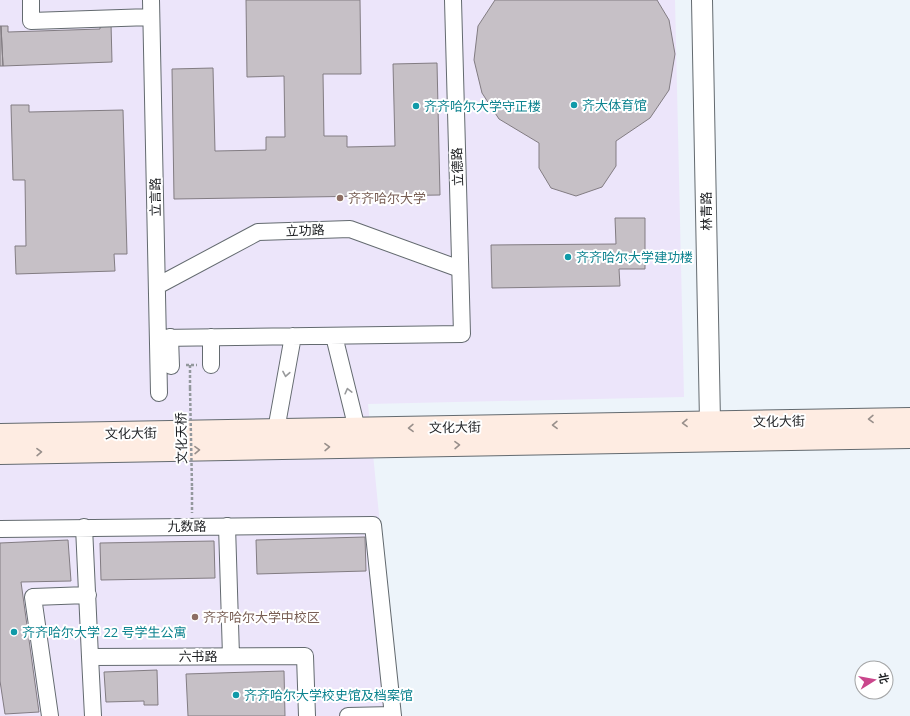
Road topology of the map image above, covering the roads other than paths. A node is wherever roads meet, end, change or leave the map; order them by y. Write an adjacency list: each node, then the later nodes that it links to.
1 (31, 0): 5 (street)
2 (151, 0): 5 (street, 立言路)
3 (453, 0): 6 (street, 立德路)
4 (702, 0): 16 (street, 林青路)
5 (151, 17): 7 (street, 立言路)
6 (460, 269): 7 (street, 立功路); 9 (street, 立德路)
7 (157, 286): 11 (street, 立言路)
8 (293, 336): 9 (street); 10 (street); 18 (street, one-way to 18)
9 (334, 336): 17 (street, one-way to 9)
10 (211, 337): 11 (street); 12 (street)
11 (164, 338): 13 (street); 14 (street, 立言路)
12 (212, 365)
13 (171, 366)
14 (159, 393)
15 (910, 419): 16 (main road, 文化大街, one-way to 16)
16 (710, 422): 17 (main road, 文化大街, one-way to 17)
17 (357, 429): 18 (main road, 文化大街)
18 (276, 430): 19 (main road, 文化大街)
19 (0, 435)
20 (910, 437): 21 (main road, 文化大街, one-way to 20)
21 (0, 453)
22 (217, 522): 23 (street, 九数路); 26 (street); 28 (street, 九数路)
23 (84, 527): 24 (street, 九数路); 25 (street)
24 (0, 529)
25 (88, 595): 27 (street); 29 (street)
26 (231, 656): 27 (street, 六书路); 31 (street, 六书路)
27 (90, 657): 30 (street)
28 (393, 715): 32 (street)
29 (50, 716)
30 (93, 716)
31 (307, 716)
32 (348, 716)

